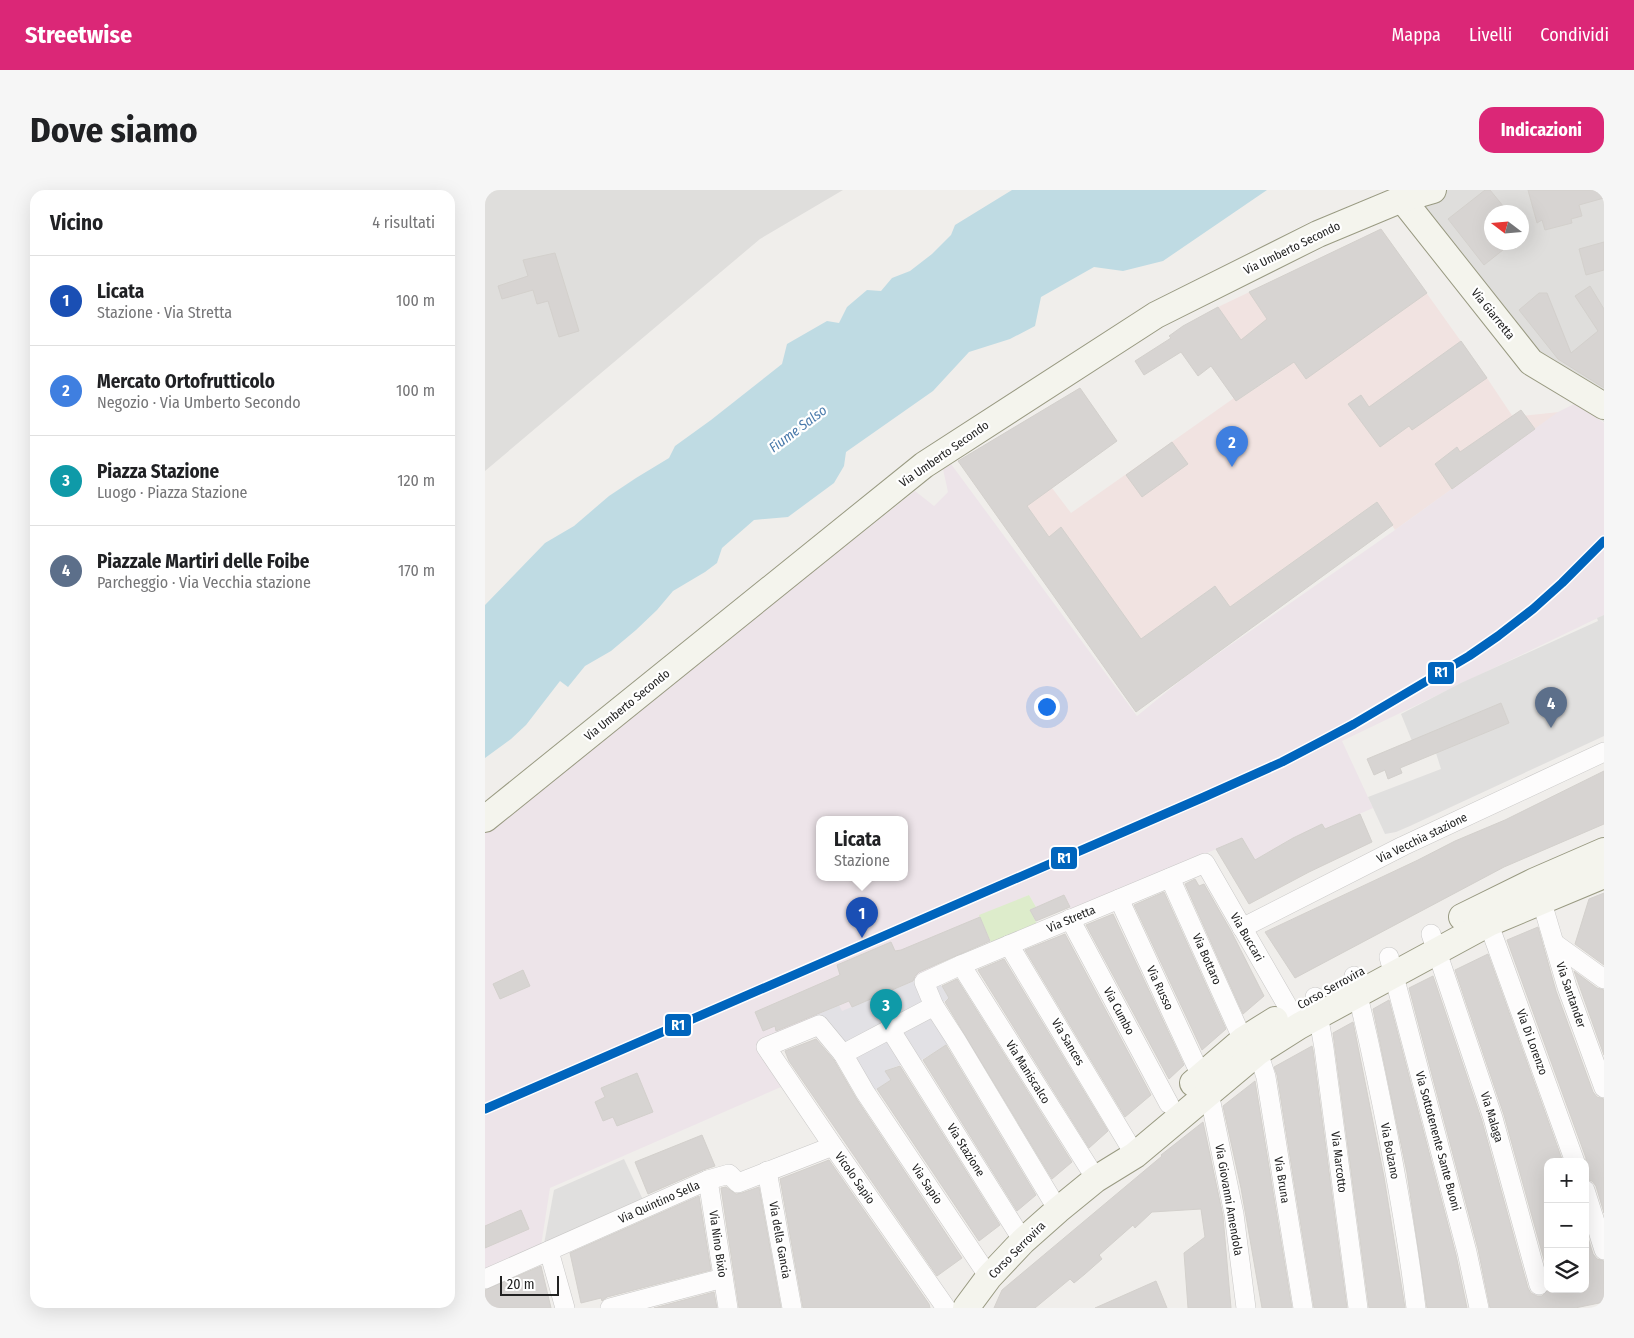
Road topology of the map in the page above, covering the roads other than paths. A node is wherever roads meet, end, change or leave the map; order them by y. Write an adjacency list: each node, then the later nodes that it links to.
1 (1433, 190): 2 (main road, Via Umberto Secondo)
2 (1402, 199): 3 (main road, Via Giarretta); 5 (main road, Via Umberto Secondo)
3 (1604, 406)
4 (1604, 752): 14 (street, Via Vecchia stazione)
5 (485, 819)
6 (1604, 851): 10 (main road, Corso Serrovira)
7 (1205, 862): 9 (street, Via Stretta); 14 (street, Via Buccari)
8 (1604, 875): 10 (main road, Corso Serrovira)
9 (1170, 878): 11 (street, Via Stretta); 25 (street, Via Bottaro)
10 (1538, 891): 12 (main road, Corso Serrovira); 16 (street, Via Santander)
11 (1119, 899): 13 (street, Via Stretta); 28 (street, Via Russo)
12 (1486, 915): 15 (main road, Corso Serrovira); 33 (street, Via Di Lorenzo)
13 (1070, 919): 17 (street, Via Stretta); 30 (street, Via Cumbo)
14 (1242, 928): 23 (street, Via Buccari)
15 (1434, 942): 19 (main road, Corso Serrovira); 45 (street, Via Malaga)
16 (1553, 943): 20 (street); 29 (street, Via Santander)
17 (1009, 945): 18 (street, Via Stretta); 32 (street, Via Sances)
18 (961, 965): 22 (street, Via Stretta); 35 (street, Via Maniscalco)
19 (1391, 966): 21 (main road, Corso Serrovira); 56 (street, Via Sottotenente Sante Buoni)
20 (1604, 979)
21 (1356, 985): 23 (main road, Corso Serrovira); 55 (street, Via Bolzano)
22 (934, 1006): 24 (street); 38 (street)
23 (1305, 1012): 25 (main road, Corso Serrovira); 54 (street, Via Marcotto)
24 (890, 1029): 27 (street); 39 (street, Via Stazione)
25 (1251, 1046): 28 (main road, Corso Serrovira); 53 (street, Via Bruna)
26 (766, 1047): 27 (street, Via Sapio); 31 (street, Vicolo Sapio)
27 (843, 1054): 42 (street, Via Sapio)
28 (1205, 1085): 30 (main road, Corso Serrovira); 32 (main road, Corso Serrovira); 52 (street, Via Giovanni Amendola)
29 (1604, 1088)
30 (1169, 1104): 32 (main road, Corso Serrovira)
31 (833, 1146): 34 (street, Via Quintino Sella); 50 (street, Vicolo Sapio)
32 (1131, 1147): 35 (main road, Corso Serrovira)
33 (1574, 1158)
34 (767, 1171): 36 (street, Via Quintino Sella); 49 (street, Via della Gancia)
35 (1096, 1179): 38 (main road, Corso Serrovira)
36 (708, 1180): 41 (street, Via Quintino Sella); 44 (street, Via Nino Bixio)
37 (1589, 1203): 40 (street)
38 (1058, 1210): 39 (main road, Corso Serrovira)
39 (1023, 1241): 42 (main road, Corso Serrovira)
40 (1604, 1250)
41 (549, 1251): 43 (street, Via Quintino Sella); 46 (street)
42 (989, 1277): 51 (main road, Corso Serrovira)
43 (485, 1278)
44 (723, 1278): 47 (street); 48 (street, Via Nino Bixio)
45 (1539, 1286)
46 (565, 1308)
47 (610, 1308)
48 (728, 1308)
49 (792, 1308)
50 (946, 1308)
51 (966, 1308)
52 (1246, 1308)
53 (1303, 1308)
54 (1357, 1308)
55 (1417, 1308)
56 (1479, 1308)

